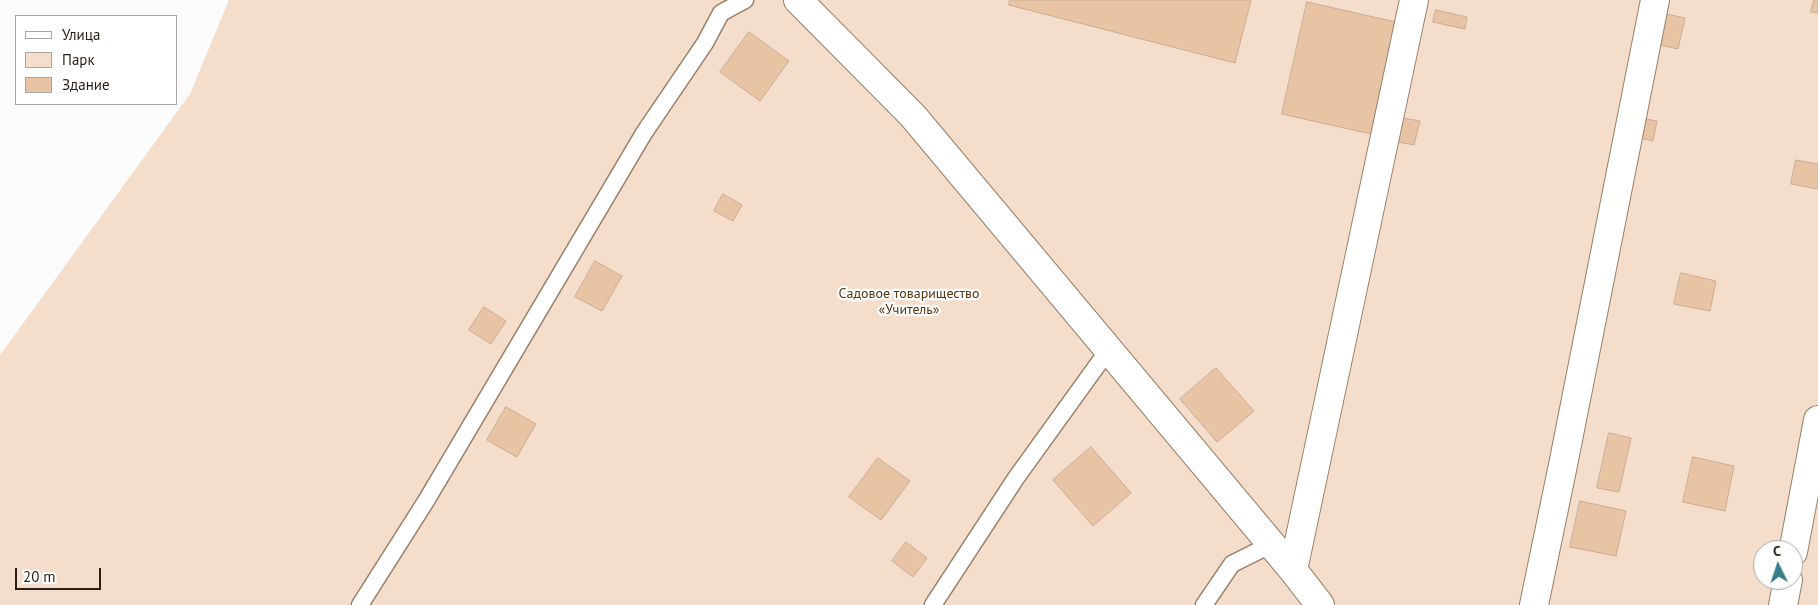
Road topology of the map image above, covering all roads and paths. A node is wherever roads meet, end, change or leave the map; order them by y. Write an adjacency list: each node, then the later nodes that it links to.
1 (745, 0): 11 (lane)
2 (798, 0): 5 (street)
3 (1414, 0): 9 (street)
4 (1655, 0): 15 (street)
5 (1109, 349): 8 (street); 12 (lane)
6 (1818, 420): 7 (street)
7 (1795, 540)
8 (1272, 544): 9 (street); 13 (lane)
9 (1293, 570): 14 (street)
10 (1786, 590): 16 (street)
11 (360, 605)
12 (933, 605)
13 (1204, 605)
14 (1320, 605)
15 (1534, 605)
16 (1783, 605)

